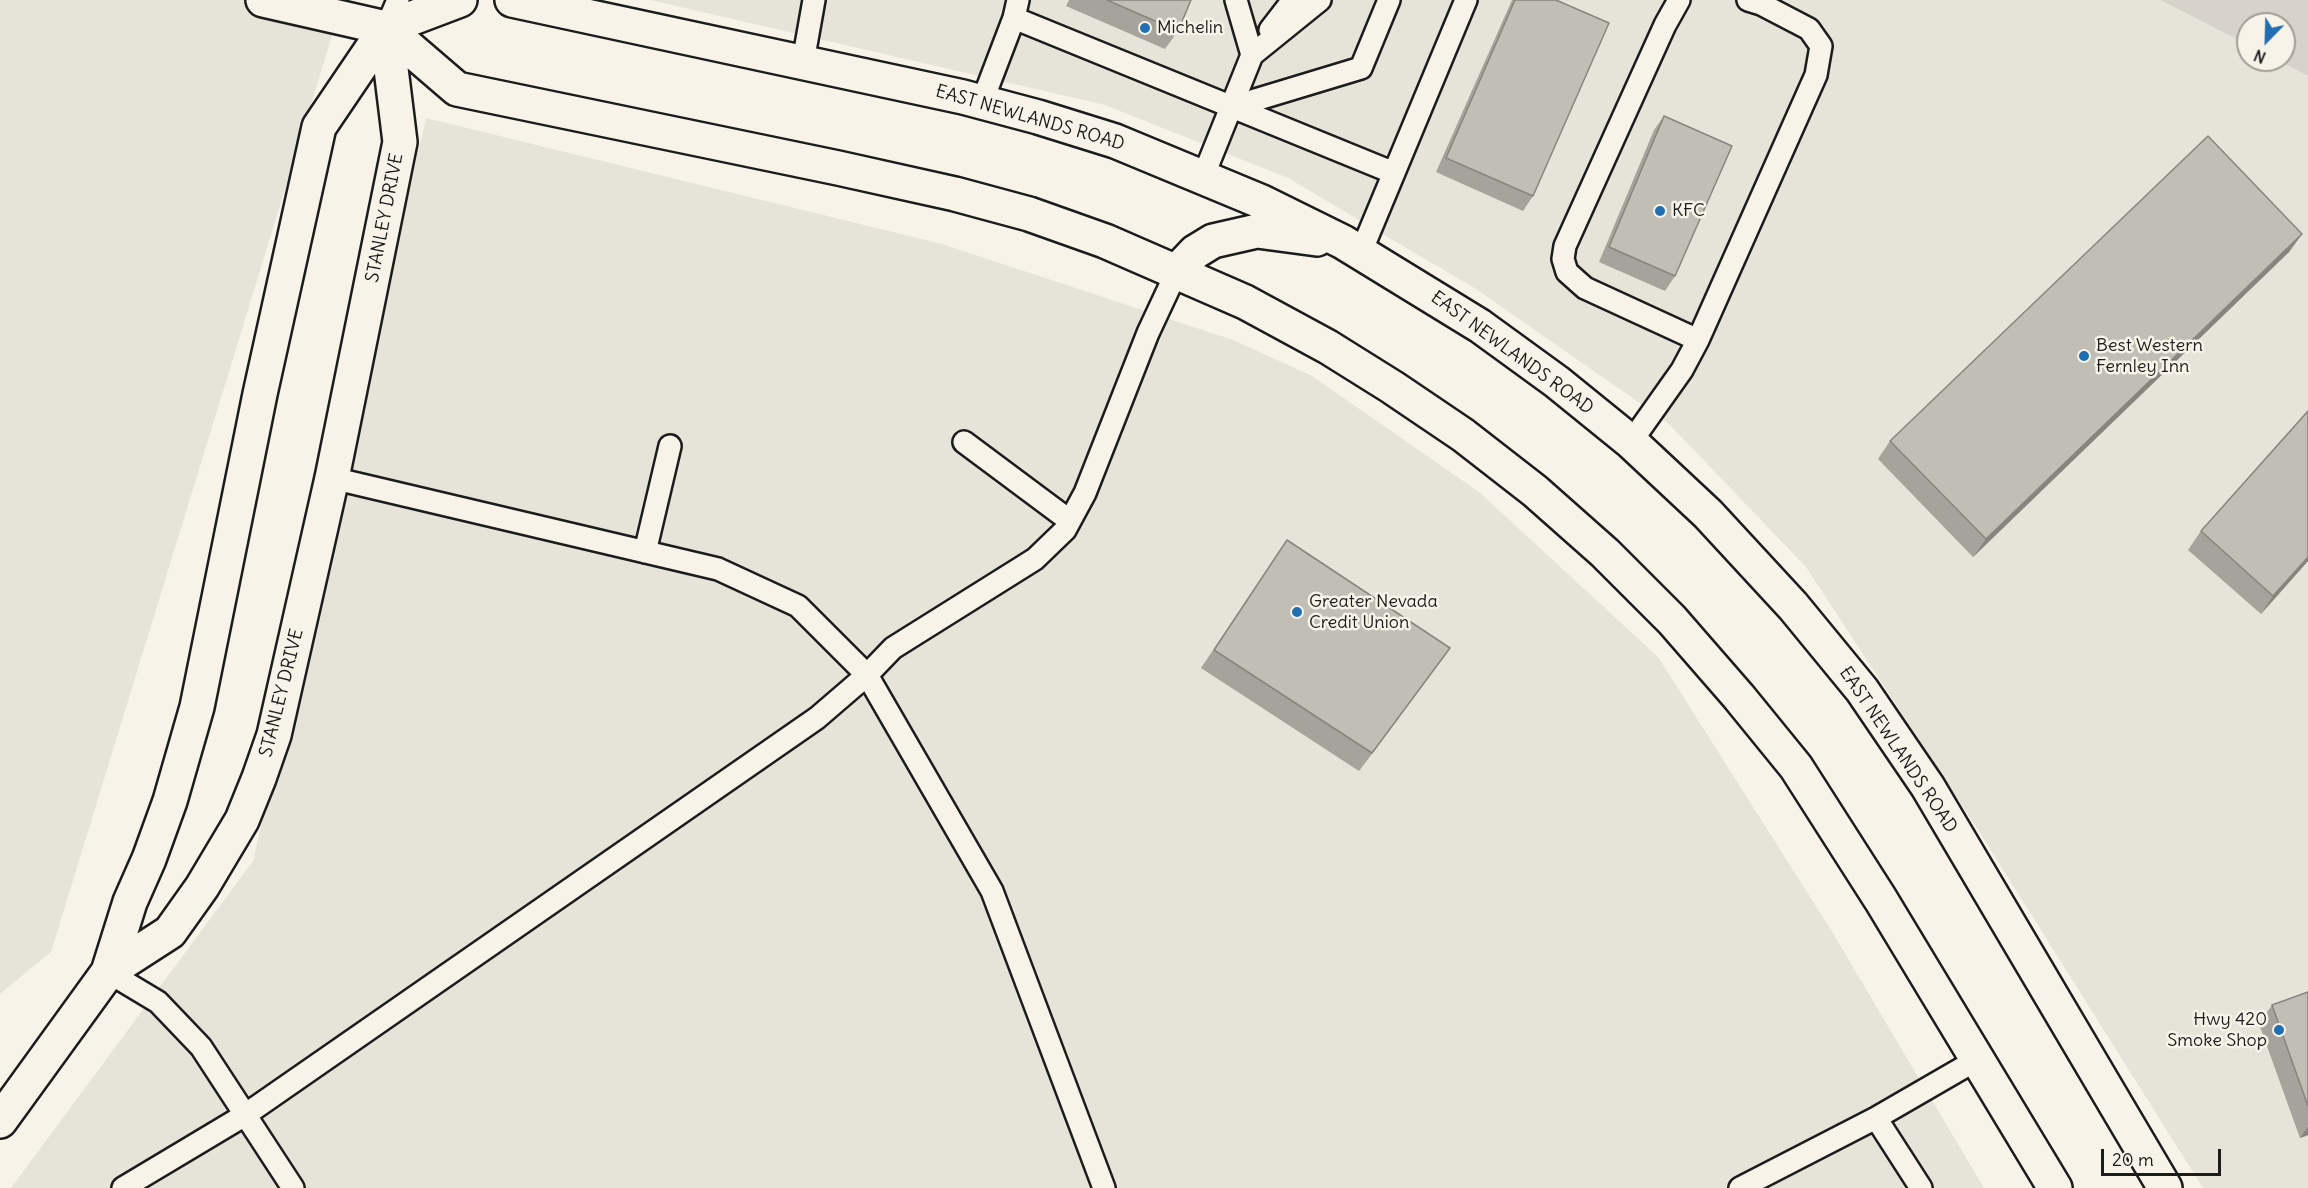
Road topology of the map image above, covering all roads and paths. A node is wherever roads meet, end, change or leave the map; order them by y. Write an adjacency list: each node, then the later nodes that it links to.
1 (263, 0): 15 (street)
2 (460, 0): 15 (street)
3 (512, 0): 17 (street, EAST NEWLANDS ROAD)
4 (814, 0): 17 (lane)
5 (1026, 0): 14 (lane)
6 (1236, 0): 16 (lane)
7 (1251, 0): 16 (lane)
8 (1293, 0): 16 (lane)
9 (1320, 0): 16 (lane)
10 (1389, 0): 19 (lane)
11 (1466, 0): 20 (lane)
12 (1679, 0): 24 (lane)
13 (1748, 0): 24 (lane)
14 (1016, 9): 18 (lane); 19 (lane)
15 (392, 14): 23 (street); 28 (street, STANLEY DRIVE); 32 (street, STANLEY DRIVE)
16 (1252, 55): 19 (lane)
17 (803, 62): 18 (street, EAST NEWLANDS ROAD)
18 (982, 102): 21 (street, EAST NEWLANDS ROAD)
19 (1232, 107): 20 (lane); 21 (lane)
20 (1394, 173): 22 (lane)
21 (1203, 177): 22 (street, EAST NEWLANDS ROAD)
22 (1352, 247): 23 (street); 26 (street, EAST NEWLANDS ROAD)
23 (1177, 271): 29 (lane); 33 (street)
24 (1698, 340): 26 (lane)
25 (964, 442): 29 (lane)
26 (1631, 442): 43 (street, EAST NEWLANDS ROAD)
27 (670, 446): 30 (lane)
28 (332, 478): 30 (lane); 32 (street, STANLEY DRIVE)
29 (1070, 521): 31 (lane)
30 (645, 552): 31 (lane)
31 (867, 675): 34 (lane); 39 (lane)
32 (108, 972): 34 (lane); 36 (street, STANLEY DRIVE)
33 (1978, 1059): 35 (lane); 42 (street)
34 (245, 1115): 37 (lane); 38 (lane)
35 (1876, 1118): 40 (lane); 41 (lane)
36 (0, 1121)
37 (123, 1188)
38 (293, 1188)
39 (1104, 1188)
40 (1740, 1188)
41 (1920, 1188)
42 (2055, 1188)
43 (2165, 1188)

